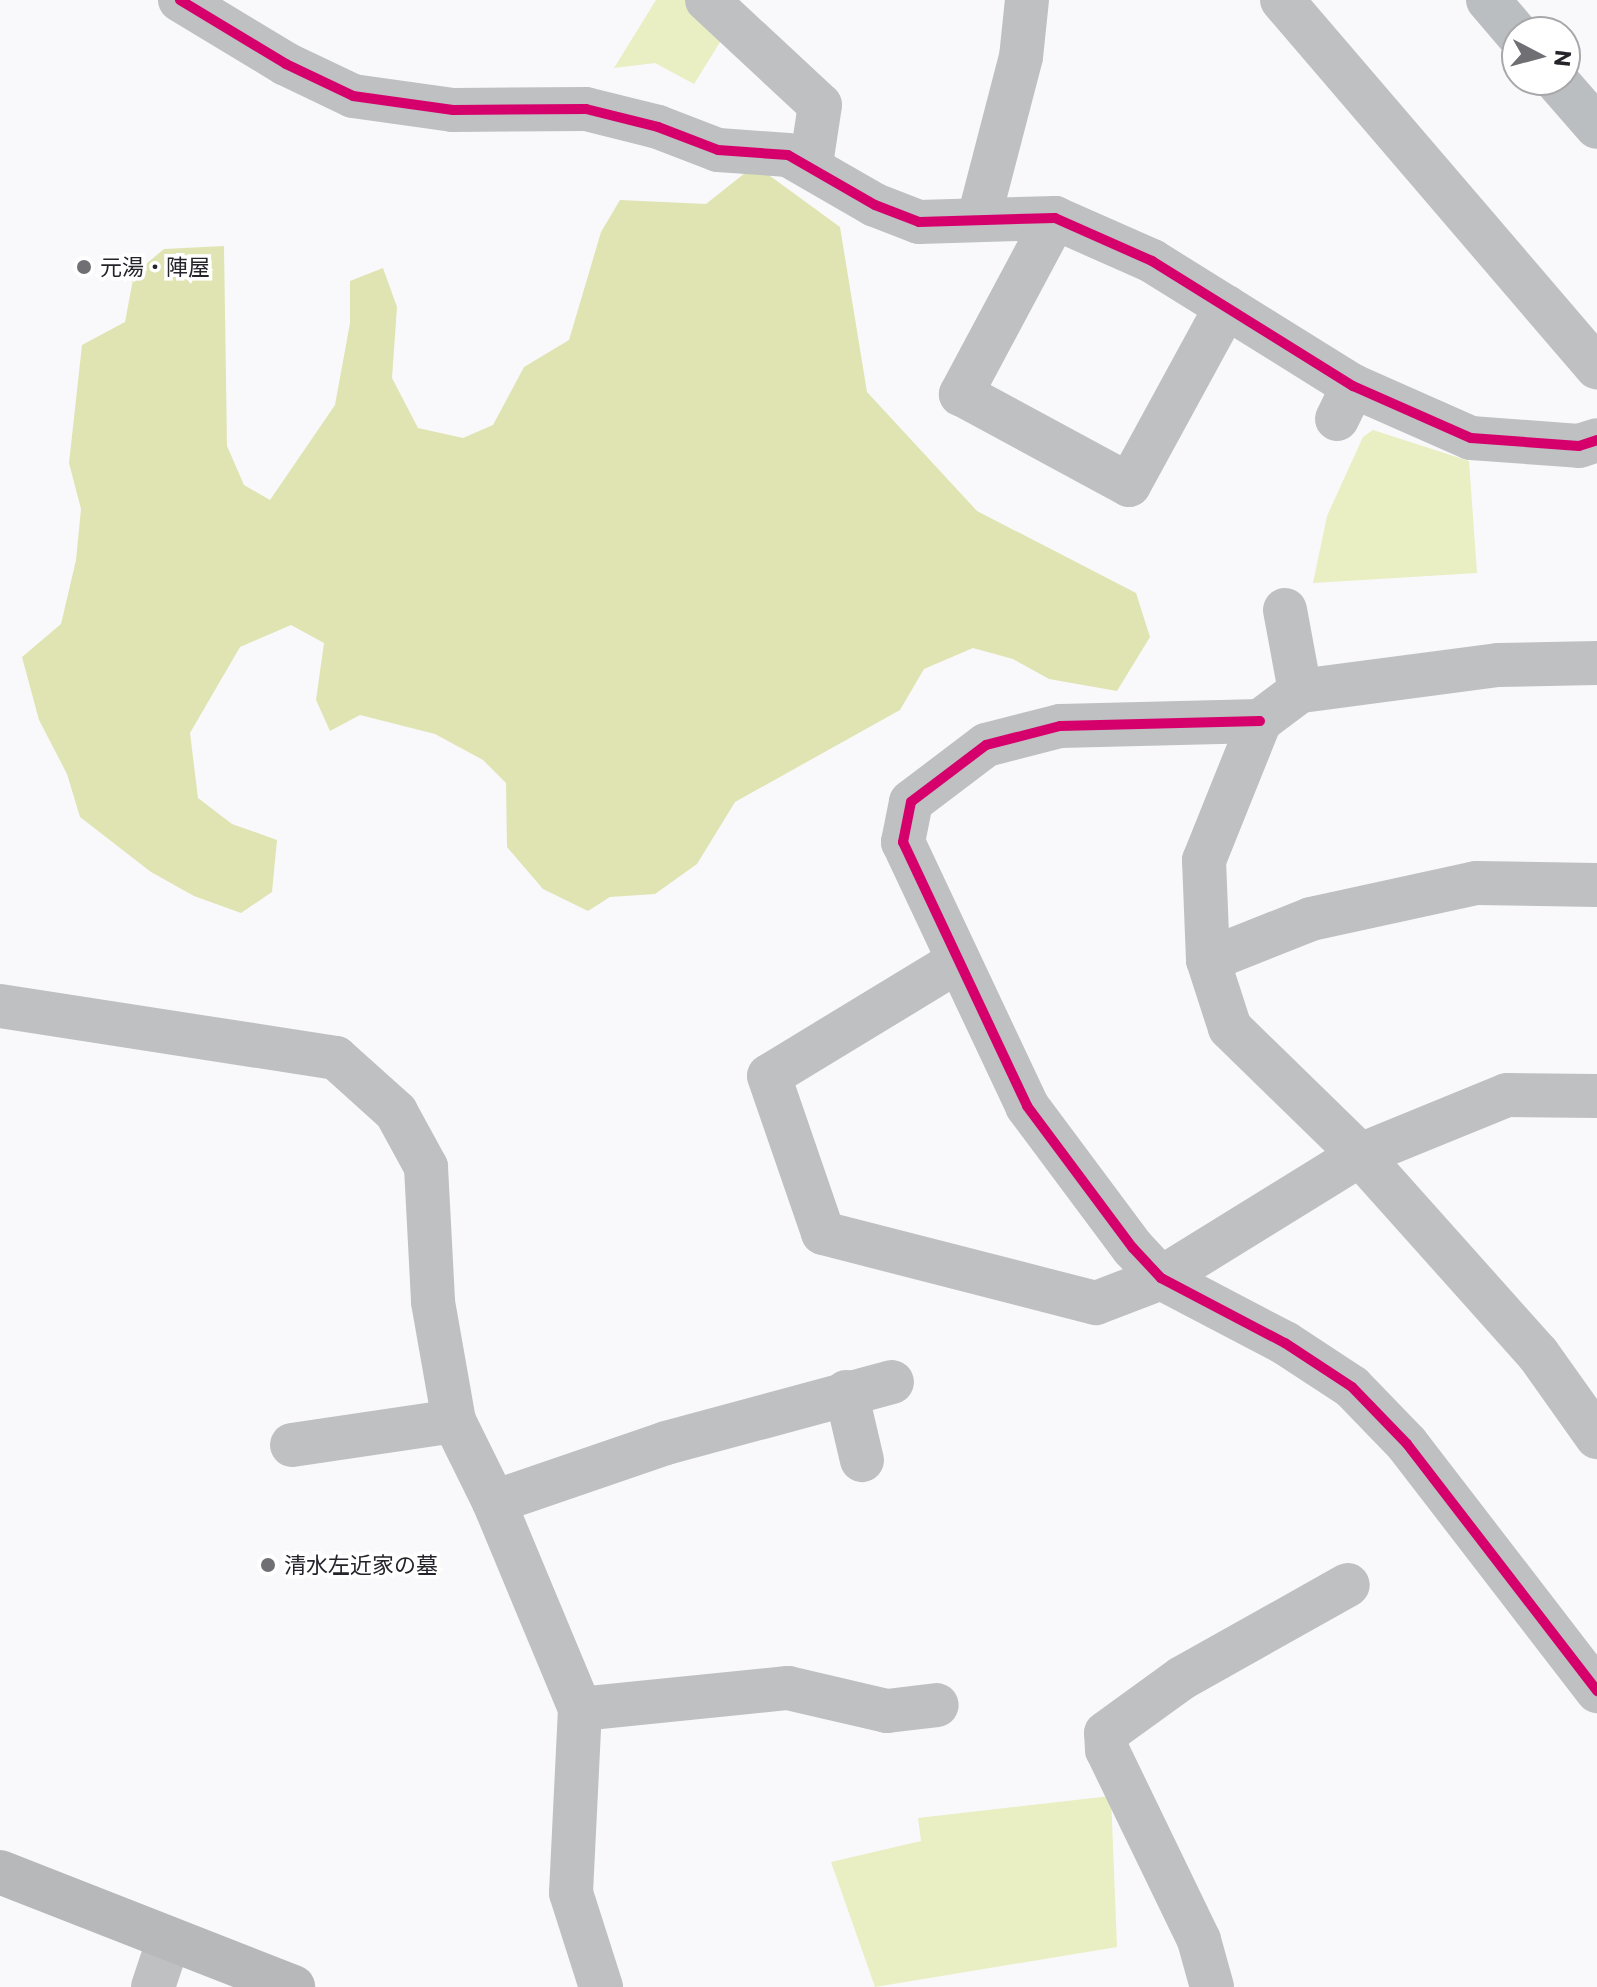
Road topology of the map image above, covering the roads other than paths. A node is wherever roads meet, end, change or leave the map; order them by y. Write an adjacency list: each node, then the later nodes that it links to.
1 (180, 0): 9 (street)
2 (707, 0): 9 (street)
3 (1027, 0): 10 (street)
4 (1282, 0): 13 (street)
5 (1488, 0): 6 (highway)
6 (1502, 16)
7 (1570, 96): 8 (highway)
8 (1597, 127)
9 (811, 164): 10 (street)
10 (979, 218): 11 (street)
11 (1055, 218): 12 (street); 12 (street)
12 (1226, 307): 14 (street)
13 (1597, 367)
14 (1597, 440)
15 (1285, 610): 17 (street)
16 (1597, 663): 17 (street)
17 (1300, 691): 18 (street)
18 (1260, 721): 20 (street); 21 (street)
19 (1597, 885): 20 (street)
20 (1208, 960): 24 (street)
21 (958, 961): 25 (street); 25 (street)
22 (0, 1006): 28 (street)
23 (1597, 1096): 24 (street)
24 (1360, 1155): 25 (street); 29 (street)
25 (1161, 1278): 34 (street)
26 (892, 1382): 27 (street)
27 (846, 1392): 31 (street); 32 (street)
28 (454, 1421): 30 (street); 32 (street)
29 (1597, 1437)
30 (292, 1445)
31 (862, 1460)
32 (494, 1502): 36 (street)
33 (1348, 1585): 42 (street)
34 (1590, 1666)
35 (937, 1705): 36 (street)
36 (580, 1709): 41 (street)
37 (0, 1872): 38 (main road)
38 (169, 1939): 39 (street); 40 (main road)
39 (153, 1987)
40 (293, 1987)
41 (601, 1987)
42 (1212, 1987)

